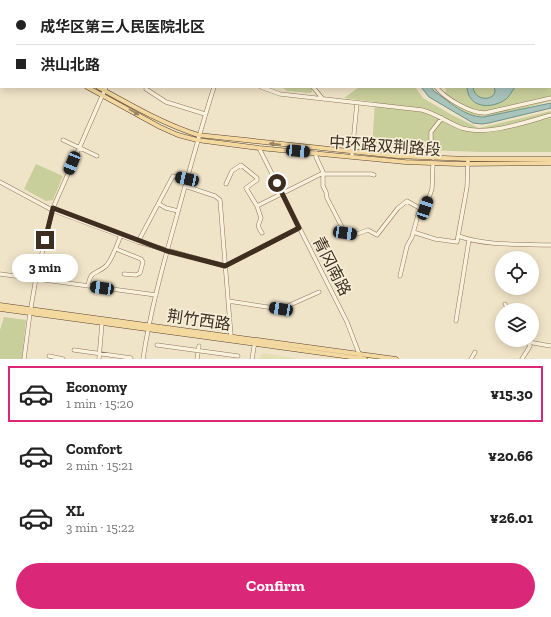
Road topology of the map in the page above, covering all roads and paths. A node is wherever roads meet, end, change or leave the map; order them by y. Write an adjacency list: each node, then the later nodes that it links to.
1 (91, 88): 7 (main road, 中环路双荆路段)
2 (146, 88): 11 (street)
3 (214, 88): 11 (street)
4 (264, 88): 8 (street)
5 (314, 88): 8 (street)
6 (437, 88): 9 (street)
7 (104, 91): 14 (main road, 中环路双荆路段); 16 (street)
8 (322, 98): 10 (street)
9 (551, 98)
10 (357, 103): 13 (street); 18 (street)
11 (205, 114): 14 (street)
12 (551, 115): 13 (street)
13 (442, 118): 23 (street)
14 (198, 138): 17 (main road, 中环路双荆路段); 18 (main road, 中环路双荆路段, one-way to 14); 28 (street)
15 (63, 140): 16 (street)
16 (78, 148): 20 (street); 35 (street)
17 (259, 148): 19 (main road, 中环路双荆路段); 32 (street, 青冈南路)
18 (352, 152): 21 (street); 23 (main road, 中环路双荆路段)
19 (316, 153): 21 (main road, 中环路双荆路段); 26 (street)
20 (98, 156)
21 (352, 157): 23 (main road, 中环路双荆路段)
22 (551, 159): 24 (main road, 中环路双荆路段)
23 (433, 161): 24 (main road, 中环路双荆路段); 36 (street)
24 (468, 161): 25 (main road, 中环路双荆路段); 42 (street)
25 (551, 163)
26 (323, 174): 27 (street); 32 (street); 36 (street)
27 (374, 175)
28 (187, 179): 31 (street); 33 (street)
29 (0, 181): 35 (street)
30 (226, 184): 34 (street)
31 (185, 186): 37 (street); 48 (street)
32 (283, 194): 34 (street); 38 (street, 青冈南路)
33 (159, 204): 37 (street); 43 (street)
34 (256, 206): 40 (street)
35 (53, 209): 41 (street); 52 (street)
36 (423, 210): 39 (street)
37 (178, 211): 47 (street)
38 (299, 228): 48 (street); 77 (street, 青冈南路)
39 (413, 232): 42 (street); 51 (street)
40 (262, 233)
41 (121, 235): 43 (street); 46 (street); 47 (street)
42 (458, 236): 44 (street)
43 (140, 240): 47 (street)
44 (469, 240): 45 (street); 60 (street)
45 (551, 245)
46 (116, 249): 50 (street); 53 (street)
47 (167, 251): 48 (street); 55 (street)
48 (225, 266): 56 (street)
49 (0, 274): 52 (street)
50 (124, 274)
51 (400, 276)
52 (36, 278): 53 (street); 59 (street)
53 (88, 286): 55 (street)
54 (319, 292): 56 (street)
55 (156, 295): 62 (street)
56 (228, 301): 63 (street)
57 (0, 305): 59 (main road, 荆竹西路)
58 (0, 310): 59 (main road, 荆竹西路)
59 (30, 311): 61 (main road, 荆竹西路); 62 (main road, 荆竹西路); 78 (street)
60 (456, 322)
61 (102, 323): 62 (main road, 荆竹西路); 73 (street)
62 (148, 327): 63 (main road, 荆竹西路); 64 (main road, 荆竹西路); 81 (street)
63 (230, 336): 64 (main road, 荆竹西路)
64 (254, 342): 77 (main road, 荆竹西路); 83 (street)
65 (539, 344): 68 (street)
66 (157, 345): 71 (street)
67 (199, 346): 71 (street)
68 (551, 346)
69 (529, 347): 87 (street)
70 (74, 350): 73 (street)
71 (198, 351): 75 (street); 82 (street)
72 (475, 352): 86 (street)
73 (99, 354): 76 (street); 80 (street)
74 (50, 356): 79 (street)
75 (238, 356)
76 (131, 358)
77 (359, 358): 84 (main road, 荆竹西路); 85 (main road, 荆竹西路)
78 (24, 359)
79 (62, 359)
80 (99, 359)
81 (143, 359)
82 (197, 359)
83 (252, 359)
84 (364, 359)
85 (396, 359)
86 (471, 359)
87 (522, 359)

